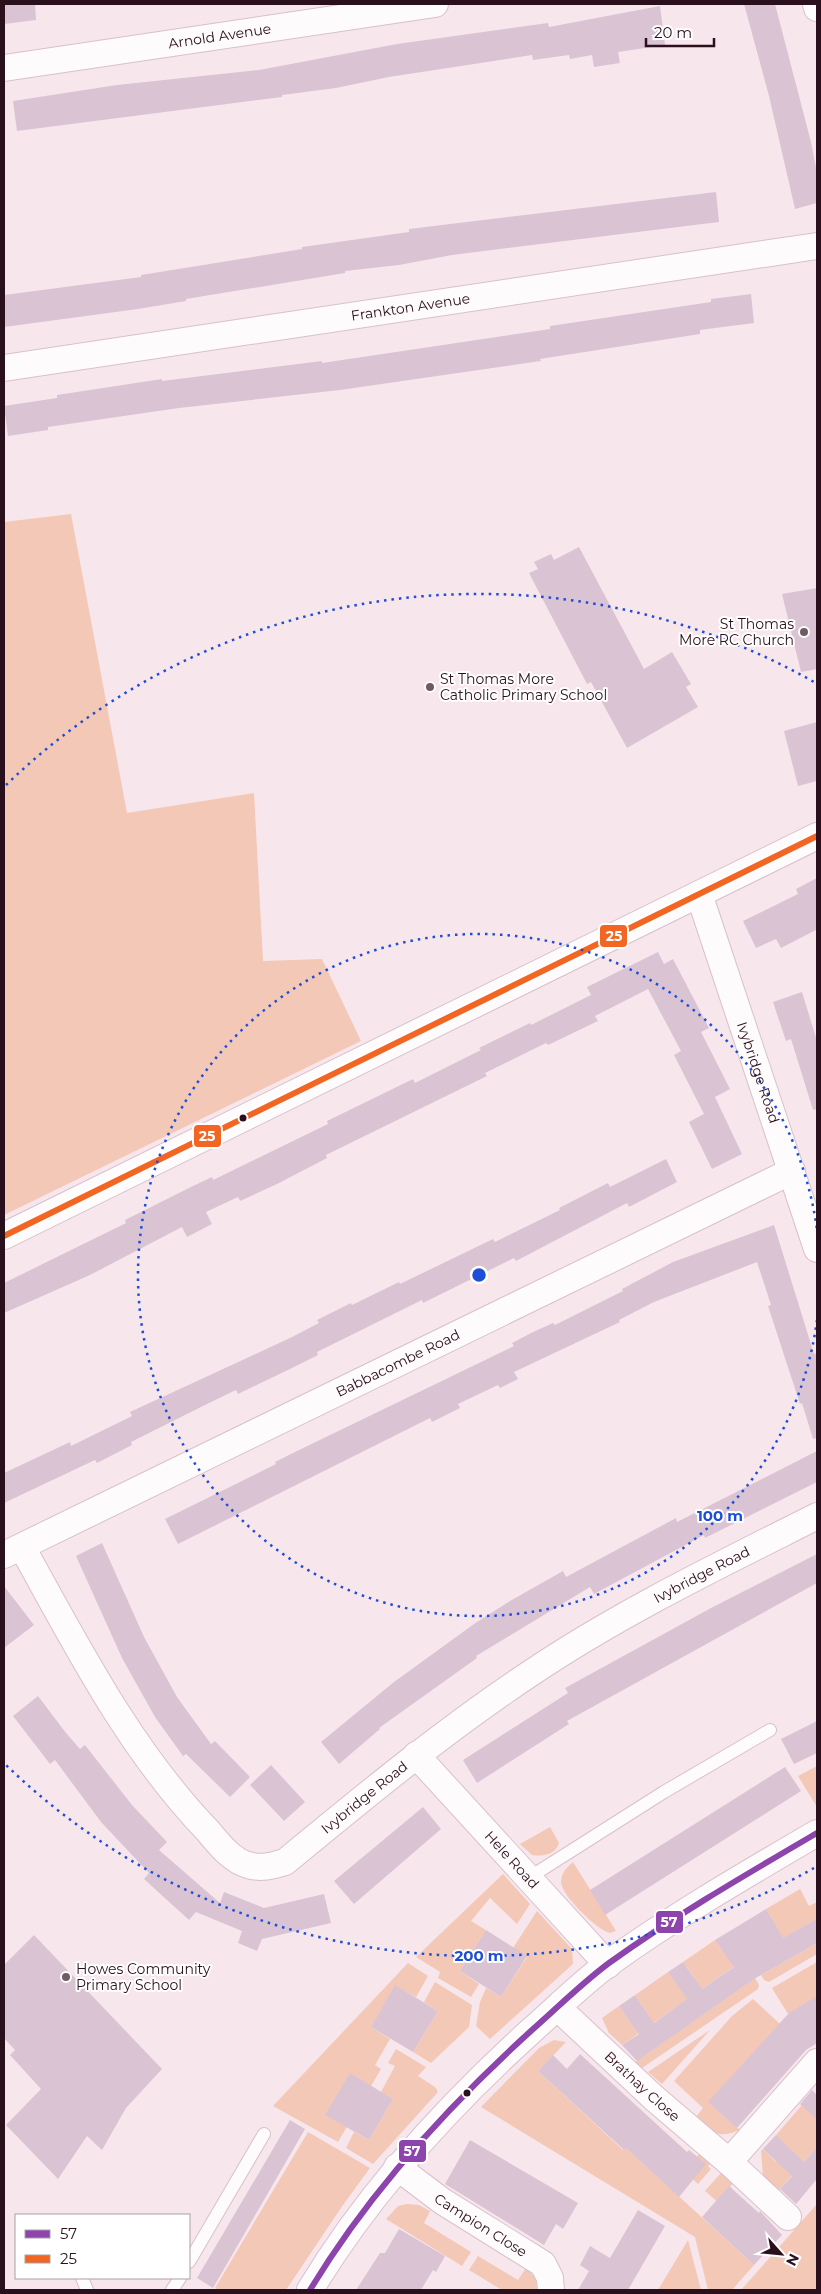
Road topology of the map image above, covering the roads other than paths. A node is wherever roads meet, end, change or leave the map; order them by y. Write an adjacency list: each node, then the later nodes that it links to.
1 (435, 4): 4 (street, Arnold Avenue)
2 (816, 4): 3 (street)
3 (817, 8)
4 (4, 68)
5 (817, 246): 6 (street, Frankton Avenue)
6 (4, 368)
7 (817, 836): 8 (street)
8 (699, 894): 9 (street, Ivybridge Road); 10 (street)
9 (792, 1171): 11 (street, Ivybridge Road); 13 (street, Babbacombe Road)
10 (4, 1236)
11 (817, 1249)
12 (817, 1516): 15 (street, Ivybridge Road)
13 (13, 1551): 15 (street, Ivybridge Road)
14 (770, 1730): 17 (lane)
15 (416, 1755): 17 (street, Hele Road)
16 (817, 1833): 18 (street)
17 (530, 1878): 18 (street, Hele Road)
18 (608, 1965): 19 (street)
19 (558, 2008): 22 (street, Brathay Close); 23 (street)
20 (817, 2062): 22 (street)
21 (264, 2134): 25 (lane)
22 (729, 2162): 24 (street, Brathay Close)
23 (397, 2167): 28 (street); 29 (street, Campion Close)
24 (788, 2217)
25 (190, 2260)
26 (179, 2279): 27 (lane)
27 (172, 2290)
28 (310, 2290)
29 (551, 2290)

